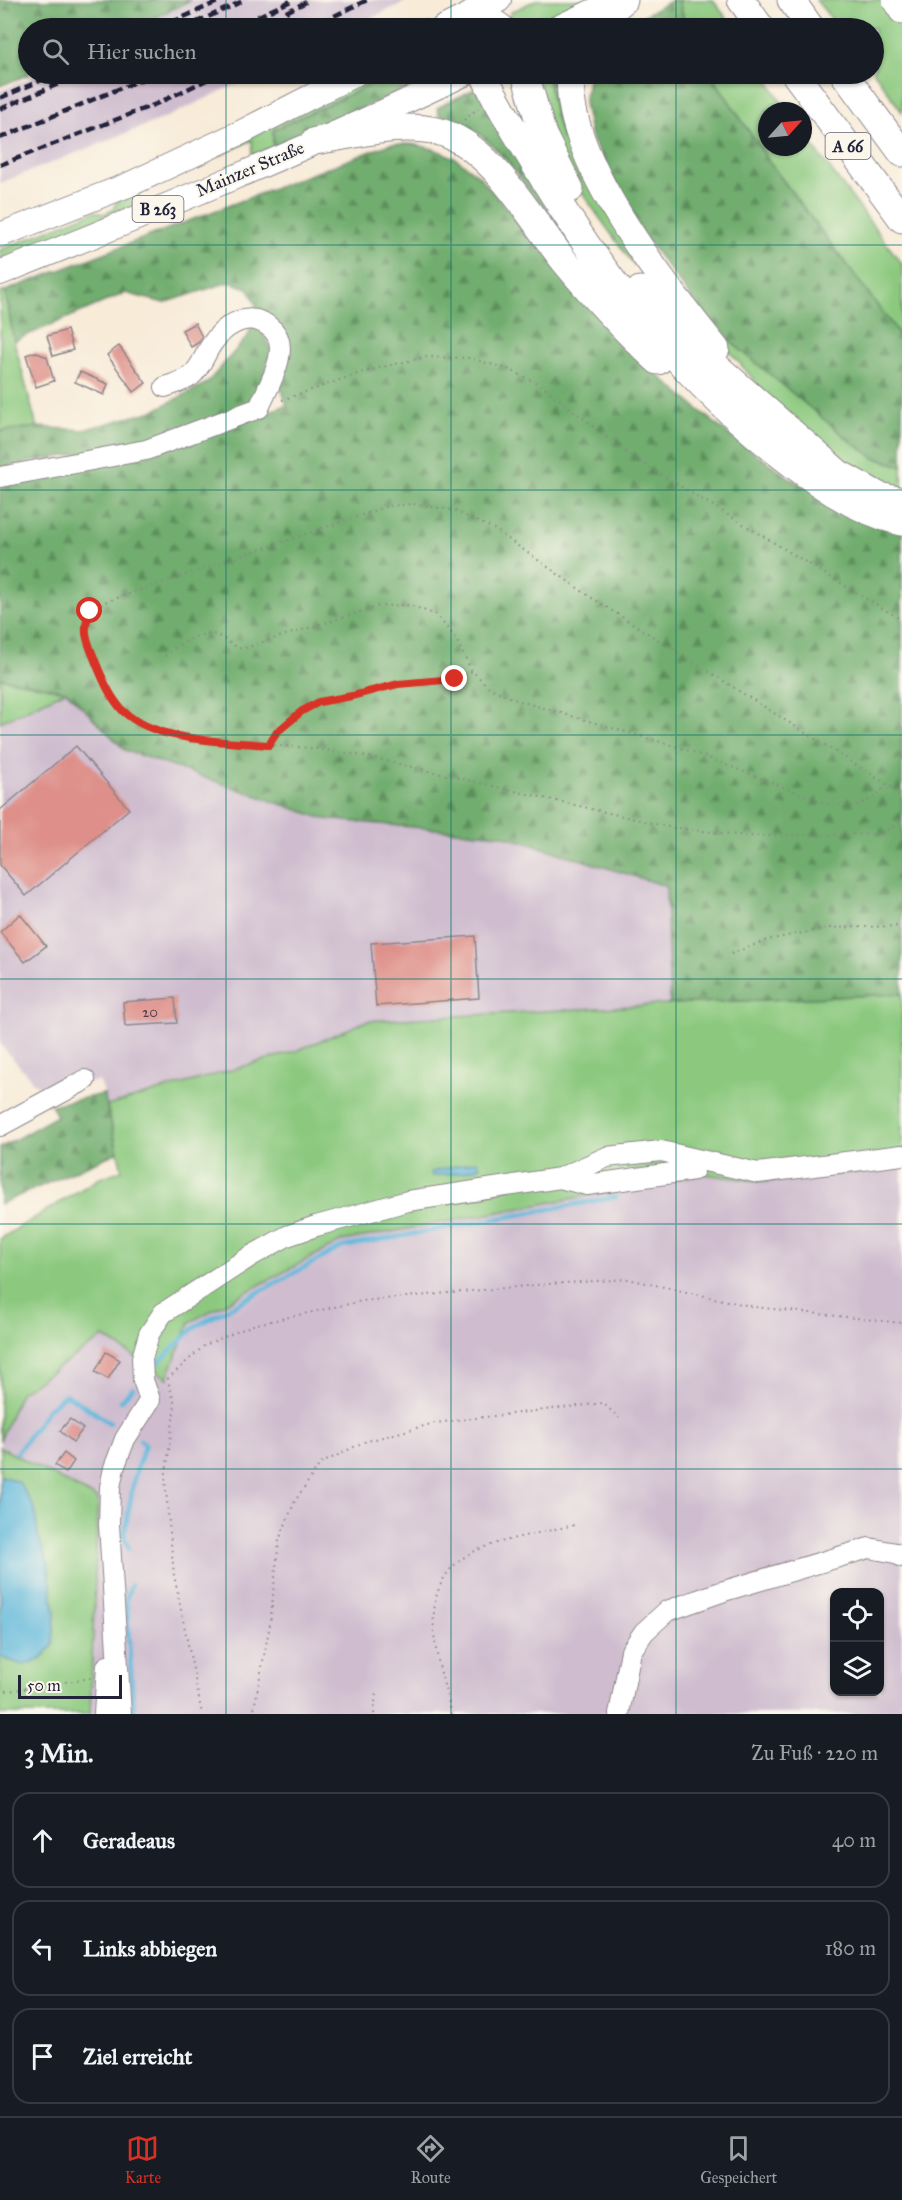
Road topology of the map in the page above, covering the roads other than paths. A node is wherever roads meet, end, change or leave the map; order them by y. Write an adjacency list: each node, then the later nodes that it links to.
1 (618, 0): 6 (main road)
2 (624, 0): 7 (highway)
3 (896, 0): 5 (highway)
4 (792, 2): 8 (highway)
5 (902, 10)
6 (579, 18)
7 (603, 18)
8 (804, 18)
9 (336, 84): 19 (main road, Mainzer Straße / B 263)
10 (440, 84): 16 (main road, Mainzer Straße / B 263)
11 (490, 84): 23 (highway)
12 (527, 84): 22 (highway)
13 (570, 84): 22 (highway)
14 (802, 84): 18 (highway, A 66)
15 (851, 84): 17 (highway, A 66)
16 (315, 141): 20 (main road, Mainzer Straße / B 263); 23 (highway)
17 (902, 153)
18 (902, 219)
19 (0, 235)
20 (0, 273)
21 (165, 387): 24 (street)
22 (763, 405): 25 (highway)
23 (739, 421): 26 (highway)
24 (0, 477)
25 (902, 501)
26 (902, 522)
27 (85, 1080): 28 (street)
28 (0, 1126)
29 (902, 1155): 31 (street)
30 (693, 1170): 31 (street)
31 (560, 1178): 33 (street)
32 (902, 1557): 36 (street)
33 (112, 1597): 34 (street); 35 (street)
34 (104, 1714)
35 (121, 1714)
36 (620, 1714)

